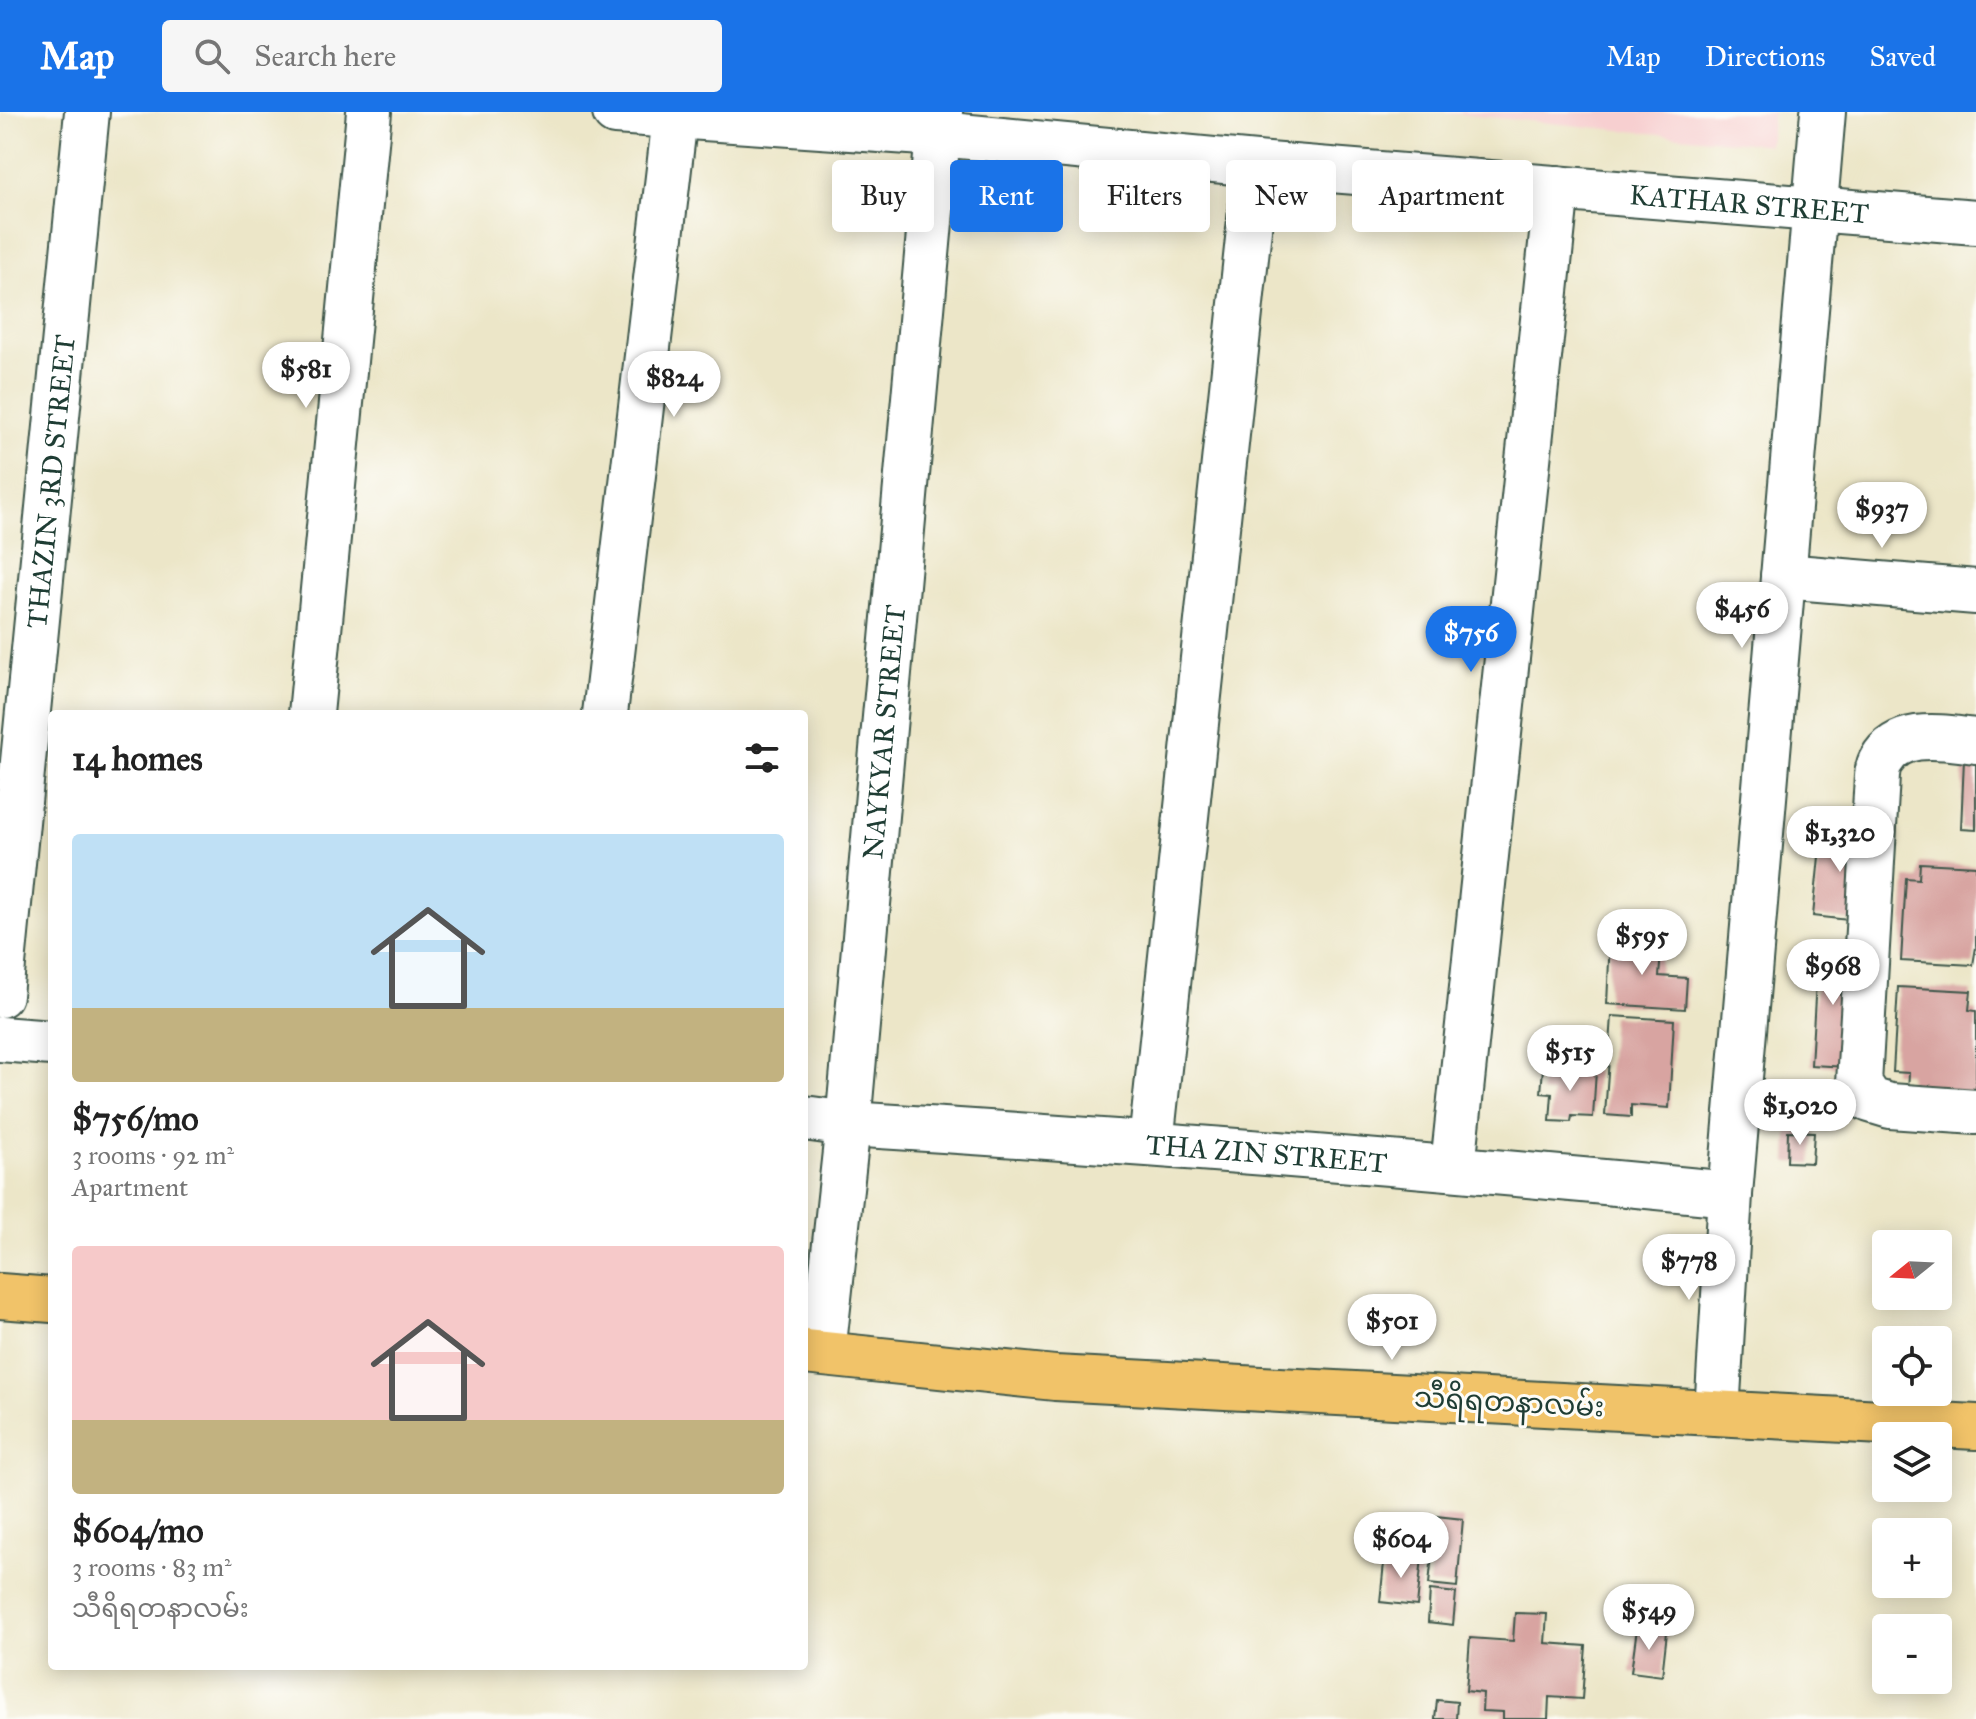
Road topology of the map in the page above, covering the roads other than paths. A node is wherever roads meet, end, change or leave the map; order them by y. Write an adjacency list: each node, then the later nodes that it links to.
1 (87, 112): 18 (street, THAZIN 3RD STREET)
2 (369, 112): 15 (street)
3 (615, 112): 5 (street, KATHAR STREET)
4 (1823, 112): 10 (street)
5 (675, 117): 6 (street, KATHAR STREET); 16 (street)
6 (939, 123): 7 (street, KATHAR STREET); 23 (street, NAYKYAR STREET)
7 (1226, 160)
8 (1336, 170): 9 (street, KATHAR STREET)
9 (1557, 188): 10 (street, KATHAR STREET); 25 (street)
10 (1814, 209): 11 (street, KATHAR STREET); 13 (street)
11 (1976, 222)
12 (1249, 232): 24 (street)
13 (1783, 576): 14 (street); 26 (street)
14 (1976, 592)
15 (311, 710)
16 (605, 710)
17 (1976, 741): 21 (street)
18 (0, 995)
19 (0, 1039): 20 (street)
20 (48, 1043)
21 (1976, 1112)
22 (808, 1119): 23 (street, THA ZIN STREET)
23 (848, 1124): 24 (street, THA ZIN STREET); 29 (street, NAYKYAR STREET)
24 (1151, 1143): 25 (street, THA ZIN STREET)
25 (1453, 1166): 26 (street, THA ZIN STREET)
26 (1730, 1194): 30 (street)
27 (0, 1296): 28 (main road)
28 (48, 1300)
29 (814, 1353): 30 (main road, သီရိရတနာလမ်း)
30 (1717, 1413): 31 (main road, သီရိရတနာလမ်း)
31 (1976, 1427)

